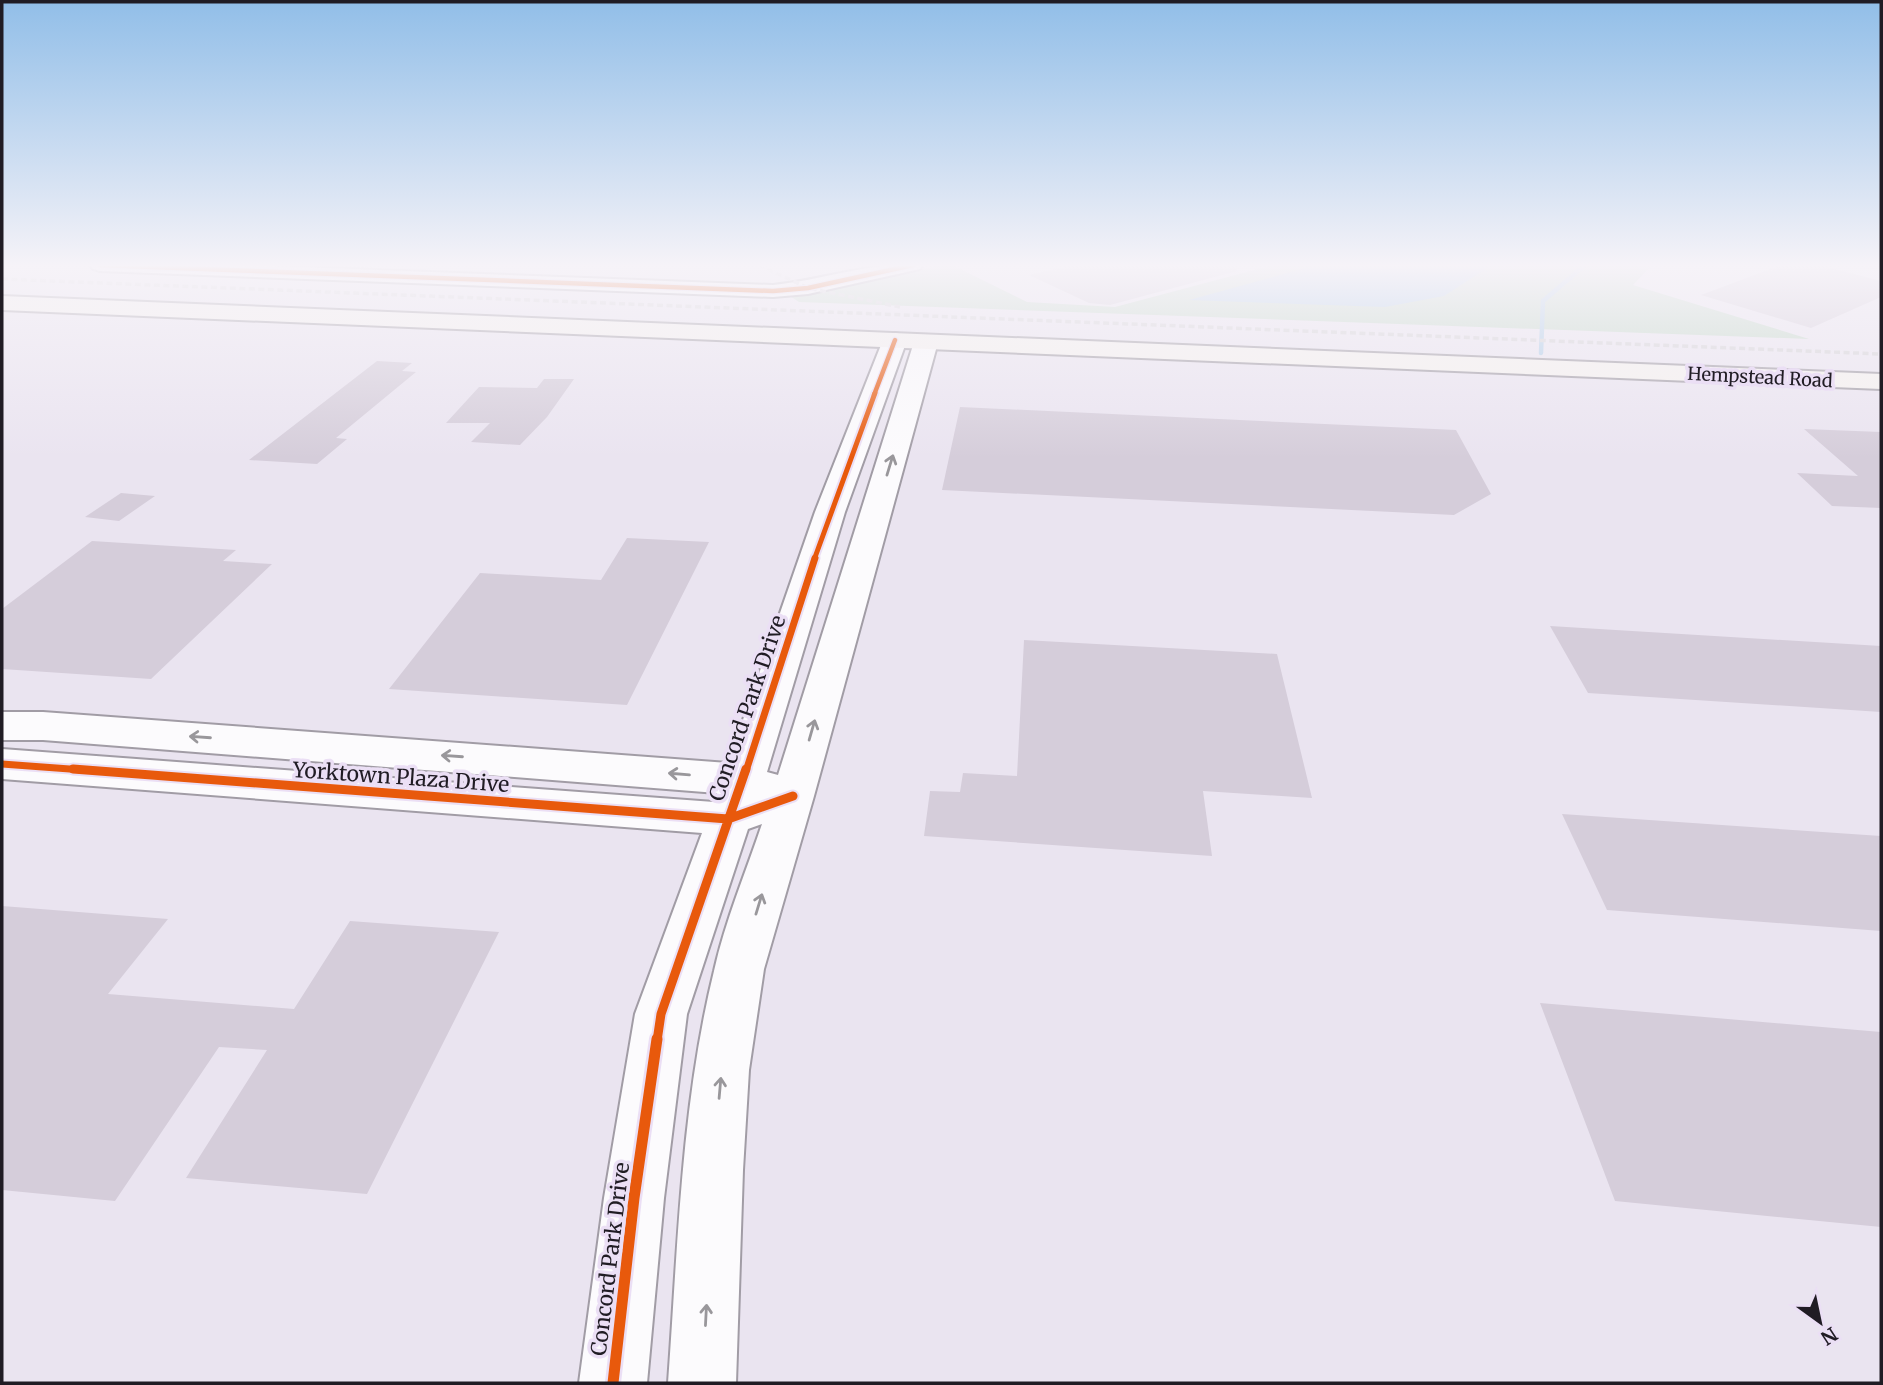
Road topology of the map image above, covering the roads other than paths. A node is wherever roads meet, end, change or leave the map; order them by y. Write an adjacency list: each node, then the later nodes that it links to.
1 (639, 330): 2 (main road, Hempstead Road)
2 (911, 341): 3 (main road, Hempstead Road); 4 (street, Concord Park Drive); 5 (street, Concord Park Drive, one-way to 2)
3 (1881, 382)
4 (830, 512): 5 (street); 10 (street, Concord Park Drive)
5 (875, 515): 10 (street, Concord Park Drive, one-way to 5)
6 (2, 726): 7 (street, Yorktown Plaza Drive, one-way to 6)
7 (271, 743): 9 (street); 10 (street, Yorktown Plaza Drive, one-way to 7)
8 (2, 764): 9 (street, Yorktown Plaza Drive)
9 (205, 779): 10 (street, Yorktown Plaza Drive)
10 (755, 798): 11 (street, Concord Park Drive); 12 (street, Concord Park Drive, one-way to 10)
11 (613, 1383)
12 (702, 1383)

